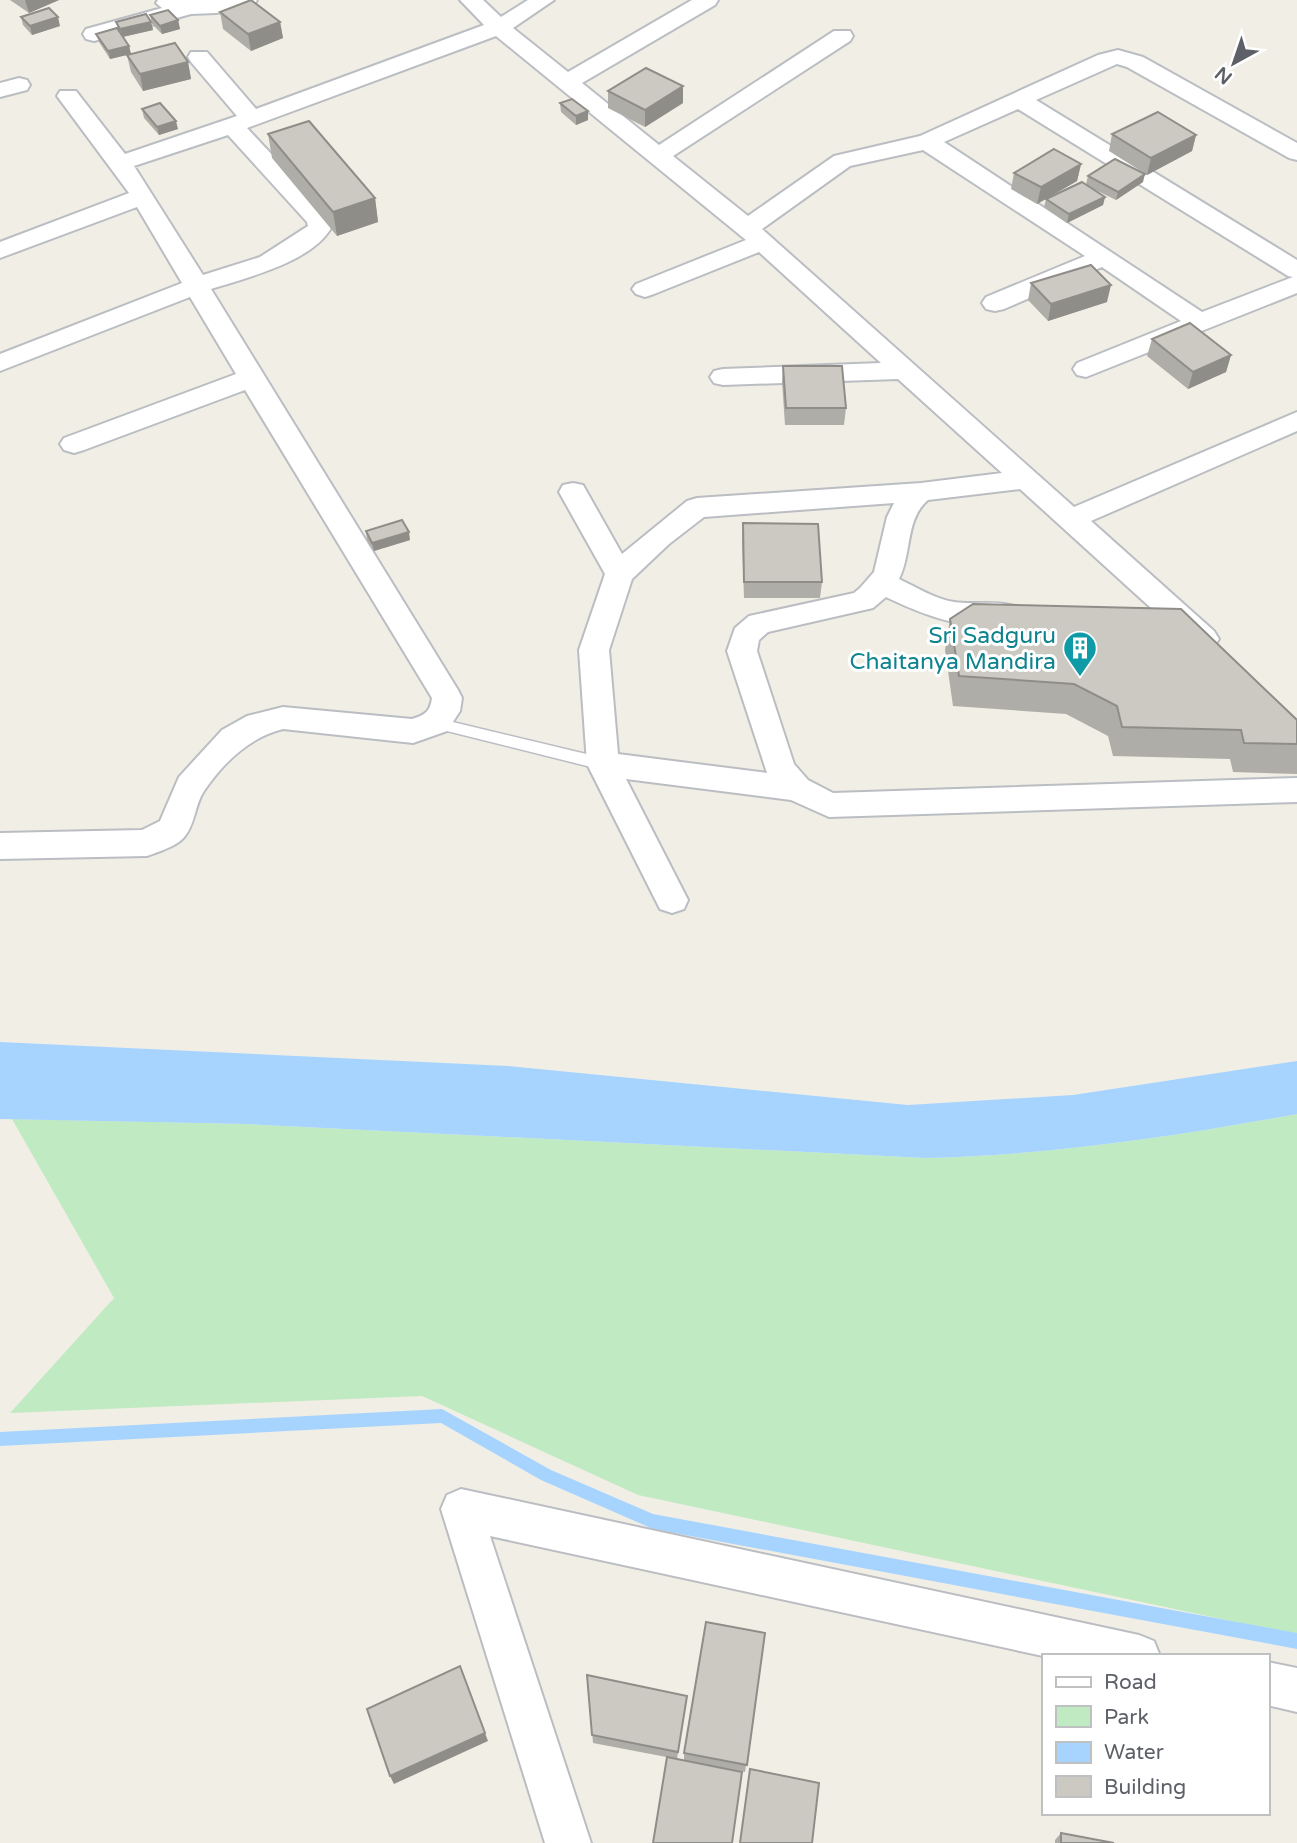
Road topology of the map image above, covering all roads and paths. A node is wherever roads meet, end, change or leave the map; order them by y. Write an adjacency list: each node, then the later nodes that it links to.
1 (156, 0): 6 (street)
2 (246, 0): 6 (street)
3 (471, 0): 7 (street)
4 (543, 0): 7 (street)
5 (706, 0): 11 (street)
6 (187, 8): 8 (street)
7 (499, 27): 11 (street); 14 (street)
8 (94, 34)
9 (842, 36): 17 (street)
10 (199, 57): 14 (street)
11 (567, 82): 17 (street)
12 (68, 96): 18 (street)
13 (1018, 99): 15 (street); 16 (street); 23 (street)
14 (241, 122): 18 (street); 25 (street)
15 (926, 142): 20 (street); 22 (street)
16 (1297, 153)
17 (658, 156): 20 (street)
18 (120, 163): 19 (street)
19 (143, 196): 21 (street); 25 (street)
20 (754, 235): 26 (street); 31 (street)
21 (0, 251)
22 (1103, 258): 27 (street); 28 (street)
23 (1297, 271)
24 (1297, 284): 28 (street)
25 (196, 286): 29 (street); 33 (street)
26 (645, 289)
27 (995, 303)
28 (1200, 322): 30 (street)
29 (0, 363)
30 (1086, 369)
31 (905, 370): 32 (street); 36 (street)
32 (723, 377)
33 (251, 378): 35 (street); 46 (street)
34 (1297, 421): 39 (street)
35 (74, 444)
36 (1027, 479): 38 (street); 39 (street)
37 (573, 492): 40 (street)
38 (921, 492): 40 (street); 41 (street)
39 (1071, 519): 42 (street)
40 (619, 574): 47 (street)
41 (881, 582): 43 (street); 48 (street)
42 (1175, 612): 44 (street); 45 (street)
43 (1037, 613)
44 (1134, 613)
45 (1226, 658)
46 (436, 723): 47 (lane); 50 (street)
47 (603, 764): 48 (street); 51 (street)
48 (797, 789): 49 (street)
49 (1297, 790)
50 (0, 846)
51 (672, 900)
52 (1130, 1654): 55 (street)
53 (1269, 1684): 54 (street)
54 (1297, 1690)
55 (568, 1843)

